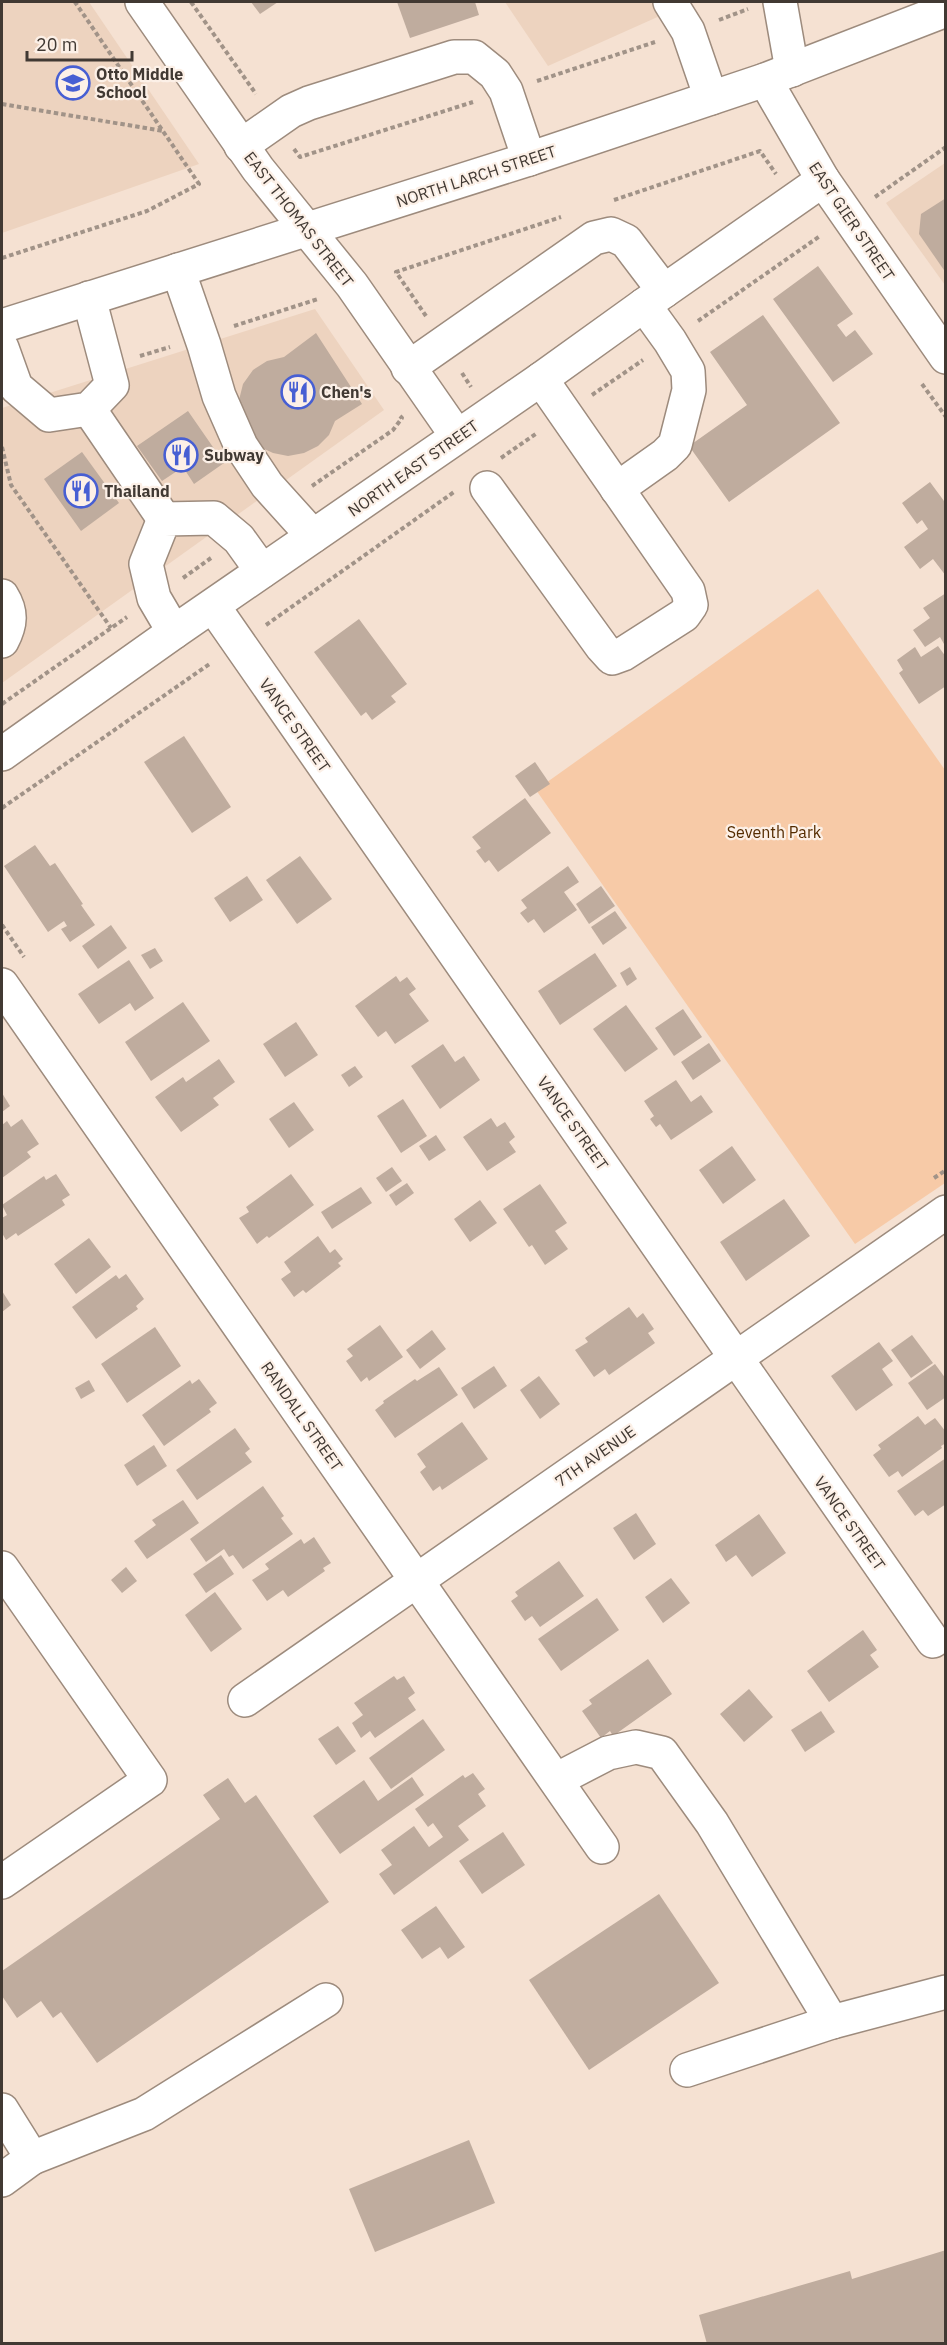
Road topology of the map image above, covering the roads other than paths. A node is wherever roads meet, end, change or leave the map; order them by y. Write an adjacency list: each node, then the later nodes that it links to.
1 (142, 2): 7 (street, EAST THOMAS STREET)
2 (670, 2): 6 (street)
3 (780, 2): 5 (street)
4 (927, 11): 5 (street, NORTH LARCH STREET)
5 (778, 75): 6 (street, NORTH LARCH STREET); 9 (street, EAST GIER STREET)
6 (711, 98): 8 (street, NORTH LARCH STREET)
7 (241, 146): 8 (street); 10 (street, EAST THOMAS STREET)
8 (529, 159): 10 (street, NORTH LARCH STREET)
9 (823, 180): 13 (street, NORTH EAST STREET); 16 (street, EAST GIER STREET)
10 (308, 230): 11 (street, NORTH LARCH STREET); 17 (street, EAST THOMAS STREET)
11 (178, 270): 12 (street, NORTH LARCH STREET); 24 (street)
12 (89, 298): 14 (street, NORTH LARCH STREET); 19 (street)
13 (654, 298): 17 (street); 18 (street, NORTH EAST STREET); 22 (street)
14 (2, 326)
15 (2, 348): 19 (street)
16 (945, 357)
17 (408, 368): 20 (street, EAST THOMAS STREET)
18 (541, 379): 20 (street, NORTH EAST STREET); 22 (street)
19 (90, 409): 23 (street)
20 (457, 436): 24 (street, NORTH EAST STREET)
21 (487, 488): 22 (street)
22 (617, 489)
23 (164, 519): 25 (street); 28 (street)
24 (313, 536): 25 (street, NORTH EAST STREET)
25 (262, 571): 27 (street, NORTH EAST STREET)
26 (2, 596): 29 (street)
27 (213, 606): 28 (street, NORTH EAST STREET); 33 (street, VANCE STREET)
28 (174, 632): 30 (street, NORTH EAST STREET)
29 (2, 641)
30 (2, 754)
31 (2, 985): 35 (street, RANDALL STREET)
32 (945, 1212): 33 (street, 7TH AVENUE)
33 (736, 1358): 35 (street, 7TH AVENUE); 36 (street, VANCE STREET)
34 (2, 1568): 40 (street)
35 (417, 1581): 37 (street, 7TH AVENUE); 38 (street, RANDALL STREET)
36 (933, 1641)
37 (245, 1700)
38 (556, 1780): 39 (street, RANDALL STREET); 43 (street)
39 (602, 1847)
40 (2, 1882)
41 (945, 1992): 43 (street)
42 (326, 2000): 46 (street)
43 (832, 2022): 44 (street)
44 (687, 2070)
45 (2, 2110): 46 (street)
46 (32, 2158): 47 (street)
47 (2, 2180)

